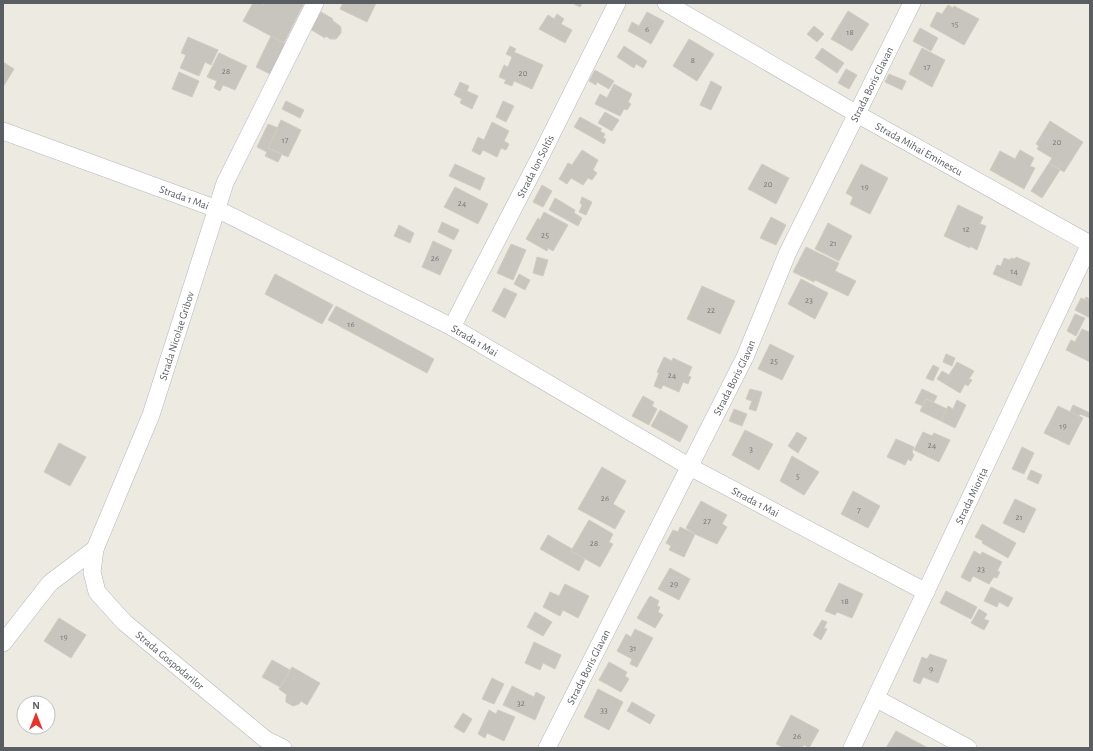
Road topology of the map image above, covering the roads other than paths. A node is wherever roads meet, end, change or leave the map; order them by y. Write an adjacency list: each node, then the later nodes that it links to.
1 (315, 3): 7 (street, Strada Nicolae Gribov)
2 (617, 3): 9 (street, Strada Ion Soltîs)
3 (666, 3): 5 (street, Strada Mihai Eminescu)
4 (912, 3): 5 (street, Strada Boris Glavan)
5 (857, 114): 8 (street, Strada Mihai Eminescu); 10 (street, Strada Boris Glavan)
6 (3, 131): 7 (street, Strada 1 Mai)
7 (217, 209): 9 (street, Strada 1 Mai); 11 (street, Strada Nicolae Gribov)
8 (1090, 244): 12 (street, Strada Miorița)
9 (452, 327): 10 (street, Strada 1 Mai)
10 (690, 467): 12 (street, Strada 1 Mai); 17 (street, Strada Boris Glavan)
11 (95, 549): 13 (street); 15 (street, Strada Gospodarilor)
12 (926, 592): 14 (street, Strada Miorița)
13 (3, 643)
14 (877, 699): 18 (street, Strada Miorița); 19 (street)
15 (261, 743): 16 (street, Strada Gospodarilor)
16 (283, 748)
17 (547, 748)
18 (852, 748)
19 (968, 748)

